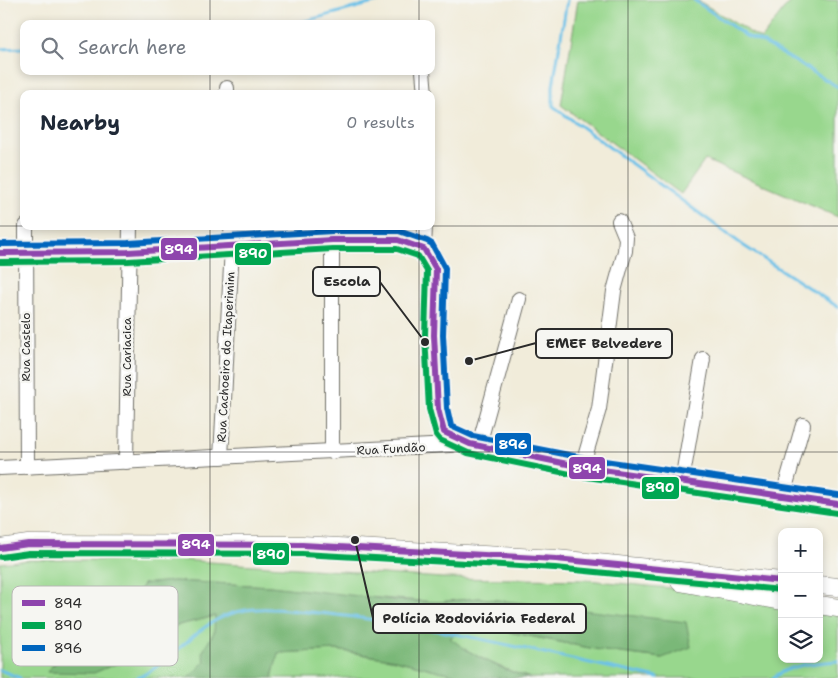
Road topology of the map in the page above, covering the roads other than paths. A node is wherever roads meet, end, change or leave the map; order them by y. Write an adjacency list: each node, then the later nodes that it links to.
1 (423, 75): 2 (street)
2 (425, 90)
3 (619, 221): 21 (street)
4 (26, 230): 13 (street, Rua Castelo)
5 (130, 230): 11 (street, Rua Cariacica)
6 (231, 230): 9 (street, Rua Cachoeiro do Itaperimim)
7 (425, 230): 10 (street)
8 (332, 240): 9 (street); 10 (street); 18 (street)
9 (232, 247): 11 (street); 19 (street, Rua Cachoeiro do Itaperimim)
10 (424, 249): 17 (street)
11 (128, 252): 13 (street); 20 (street, Rua Cariacica)
12 (0, 253): 13 (street)
13 (26, 254): 22 (street, Rua Castelo)
14 (519, 299): 17 (street)
15 (703, 360): 24 (street)
16 (803, 425): 25 (street)
17 (474, 445): 18 (street, Rua Fundão); 21 (street, Rua Fundão)
18 (332, 452): 19 (street, Rua Fundão)
19 (221, 457): 20 (street, Rua Fundão)
20 (126, 462): 22 (street, Rua Fundão)
21 (582, 466): 24 (street, Rua Fundão)
22 (27, 467): 23 (street, Rua Fundão)
23 (0, 468)
24 (682, 481): 25 (street, Rua Fundão)
25 (783, 495): 26 (street, Rua Fundão)
26 (838, 504)
27 (0, 548): 28 (main road)
28 (556, 560): 29 (main road); 32 (main road)
29 (778, 581)
30 (823, 585): 31 (main road)
31 (838, 587)
32 (778, 599)
33 (823, 606): 34 (main road)
34 (838, 608)

